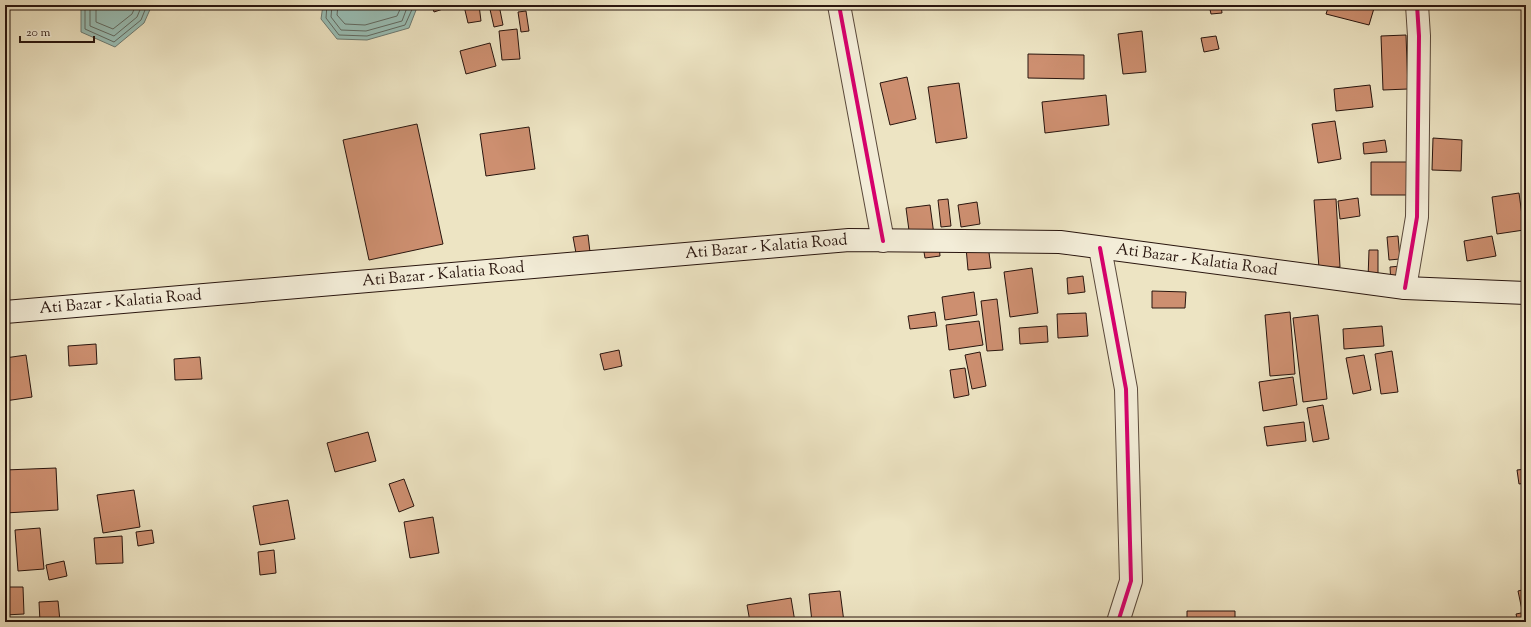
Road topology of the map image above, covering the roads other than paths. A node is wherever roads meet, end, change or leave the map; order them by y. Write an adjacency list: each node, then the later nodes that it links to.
1 (839, 5): 3 (main road)
2 (1417, 5): 5 (main road)
3 (883, 241): 4 (main road, Ati Bazar - Kalatia Road); 7 (main road, Ati Bazar - Kalatia Road)
4 (1100, 248): 5 (main road, Ati Bazar - Kalatia Road); 8 (main road)
5 (1405, 288): 6 (main road, Ati Bazar - Kalatia Road)
6 (1526, 293)
7 (5, 312)
8 (1118, 622)

